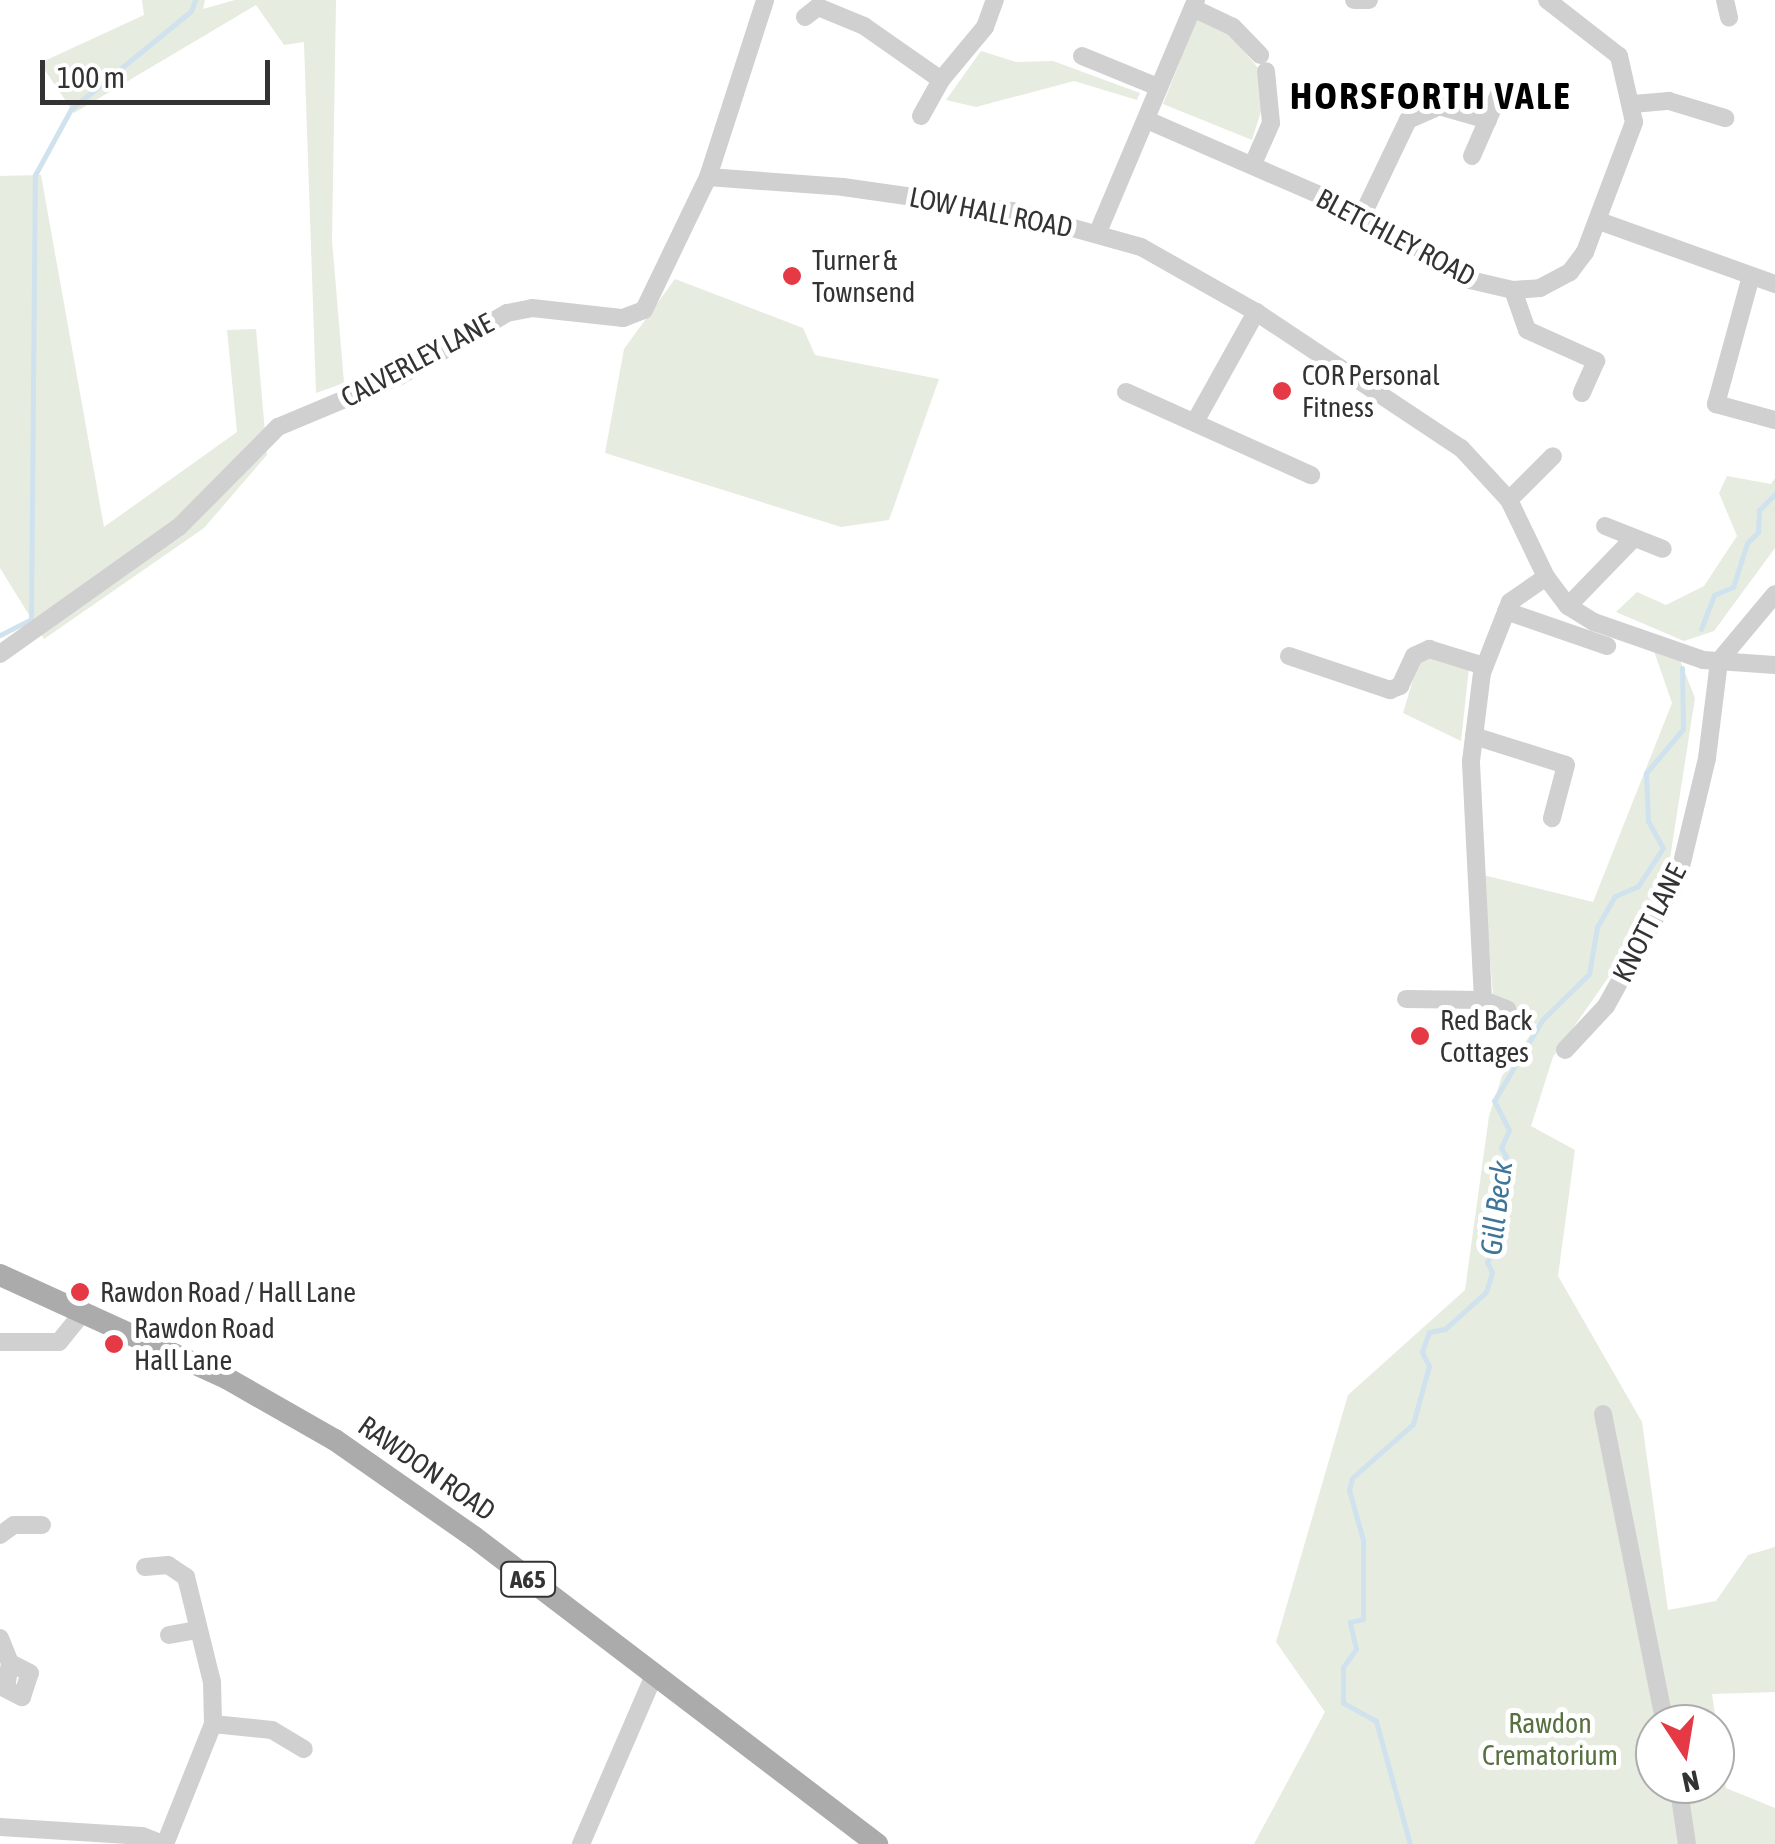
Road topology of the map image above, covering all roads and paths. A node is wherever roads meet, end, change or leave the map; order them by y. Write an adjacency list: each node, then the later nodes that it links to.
1 (765, 0): 21 (street, CALVERLEY LANE)
2 (995, 0): 11 (street)
3 (1354, 0): 4 (street)
4 (1369, 0)
5 (1547, 0): 9 (street, BLETCHLEY ROAD)
6 (1587, 0): 9 (street)
7 (1195, 4): 12 (street); 20 (street)
8 (814, 8): 11 (street)
9 (1578, 19): 14 (street, BLETCHLEY ROAD)
10 (1082, 56): 12 (street)
11 (940, 80): 15 (street)
12 (1158, 87): 17 (street)
13 (1500, 92): 18 (street)
14 (1633, 104): 16 (street); 23 (street, BLETCHLEY ROAD)
15 (921, 116)
16 (1725, 118)
17 (1146, 120): 20 (street, BLETCHLEY ROAD); 24 (street)
18 (1488, 120): 19 (street); 22 (street)
19 (1472, 156)
20 (1253, 164): 22 (street, BLETCHLEY ROAD)
21 (708, 177): 24 (street, LOW HALL ROAD); 44 (street, CALVERLEY LANE)
22 (1363, 214): 27 (street, BLETCHLEY ROAD)
23 (1599, 221): 25 (street); 27 (street, BLETCHLEY ROAD)
24 (1098, 232): 28 (street, LOW HALL ROAD)
25 (1751, 276): 26 (street); 32 (street)
26 (1775, 284)
27 (1512, 290): 30 (street)
28 (1256, 312): 31 (street); 35 (street, LOW HALL ROAD)
29 (1126, 392): 31 (street)
30 (1582, 393)
31 (1196, 420): 34 (street)
32 (1775, 420)
33 (1553, 456): 35 (street)
34 (1310, 475)
35 (1509, 500): 39 (street, LOW HALL ROAD)
36 (1604, 526): 37 (street)
37 (1634, 538): 38 (street); 41 (street)
38 (1662, 549)
39 (1546, 577): 41 (street, LOW HALL ROAD); 42 (street)
40 (1775, 594): 46 (street)
41 (1568, 606): 46 (street, LOW HALL ROAD)
42 (1506, 611): 43 (street); 48 (street)
43 (1606, 646)
44 (0, 654)
45 (1289, 656): 48 (street)
46 (1718, 661): 47 (street, LOW HALL ROAD); 54 (street, KNOTT LANE)
47 (1775, 665)
48 (1484, 666): 49 (street)
49 (1474, 736): 50 (street); 52 (street)
50 (1552, 818)
51 (1406, 999): 52 (street)
52 (1483, 1000): 53 (street)
53 (1506, 1009)
54 (1565, 1050)
55 (0, 1275): 56 (main road, RAWDON ROAD / A65)
56 (84, 1311): 57 (street); 66 (main road, RAWDON ROAD / A65)
57 (0, 1342)
58 (1603, 1414): 67 (street)
59 (42, 1525): 60 (street)
60 (0, 1534)
61 (144, 1567): 62 (street)
62 (198, 1630): 63 (street); 68 (street)
63 (170, 1635)
64 (0, 1638): 65 (street)
65 (10, 1664)
66 (654, 1675): 73 (street); 74 (main road, RAWDON ROAD / A65)
67 (1661, 1704)
68 (213, 1724): 69 (street); 72 (street)
69 (304, 1749)
70 (1681, 1804): 75 (street)
71 (0, 1827): 72 (street)
72 (164, 1844)
73 (582, 1844)
74 (877, 1844)
75 (1687, 1844)

